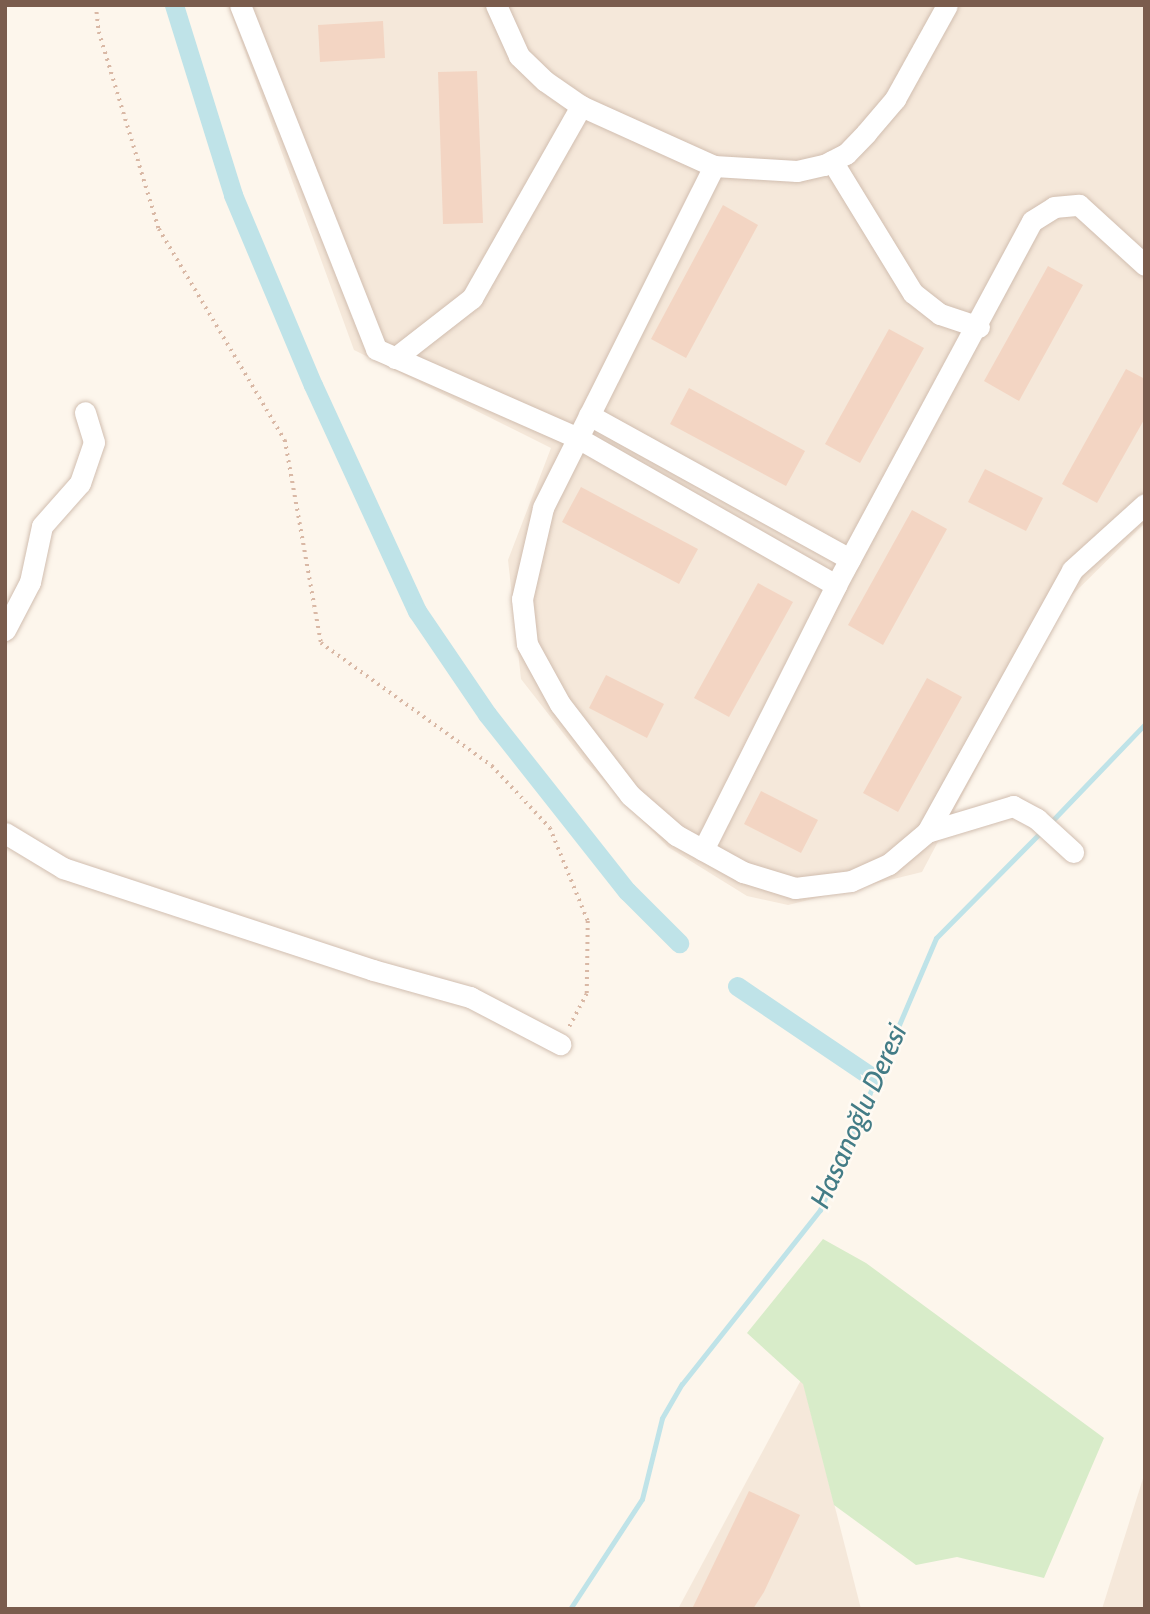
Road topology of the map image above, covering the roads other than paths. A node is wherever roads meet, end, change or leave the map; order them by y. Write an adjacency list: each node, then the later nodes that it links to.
1 (240, 5): 9 (street)
2 (496, 5): 4 (street)
3 (947, 5): 5 (street)
4 (581, 106): 6 (street); 9 (street)
5 (832, 161): 6 (street); 8 (street)
6 (714, 166): 11 (street)
7 (1145, 265): 8 (street)
8 (979, 327): 14 (street)
9 (395, 358): 12 (street)
10 (85, 412): 16 (street)
11 (589, 415): 12 (street); 14 (street)
12 (578, 438): 15 (street); 19 (street)
13 (1145, 504): 17 (street)
14 (850, 559): 15 (street)
15 (836, 584): 19 (street)
16 (5, 630)
17 (927, 832): 19 (street); 20 (street)
18 (5, 833): 21 (street)
19 (703, 850)
20 (1073, 852)
21 (560, 1044)

